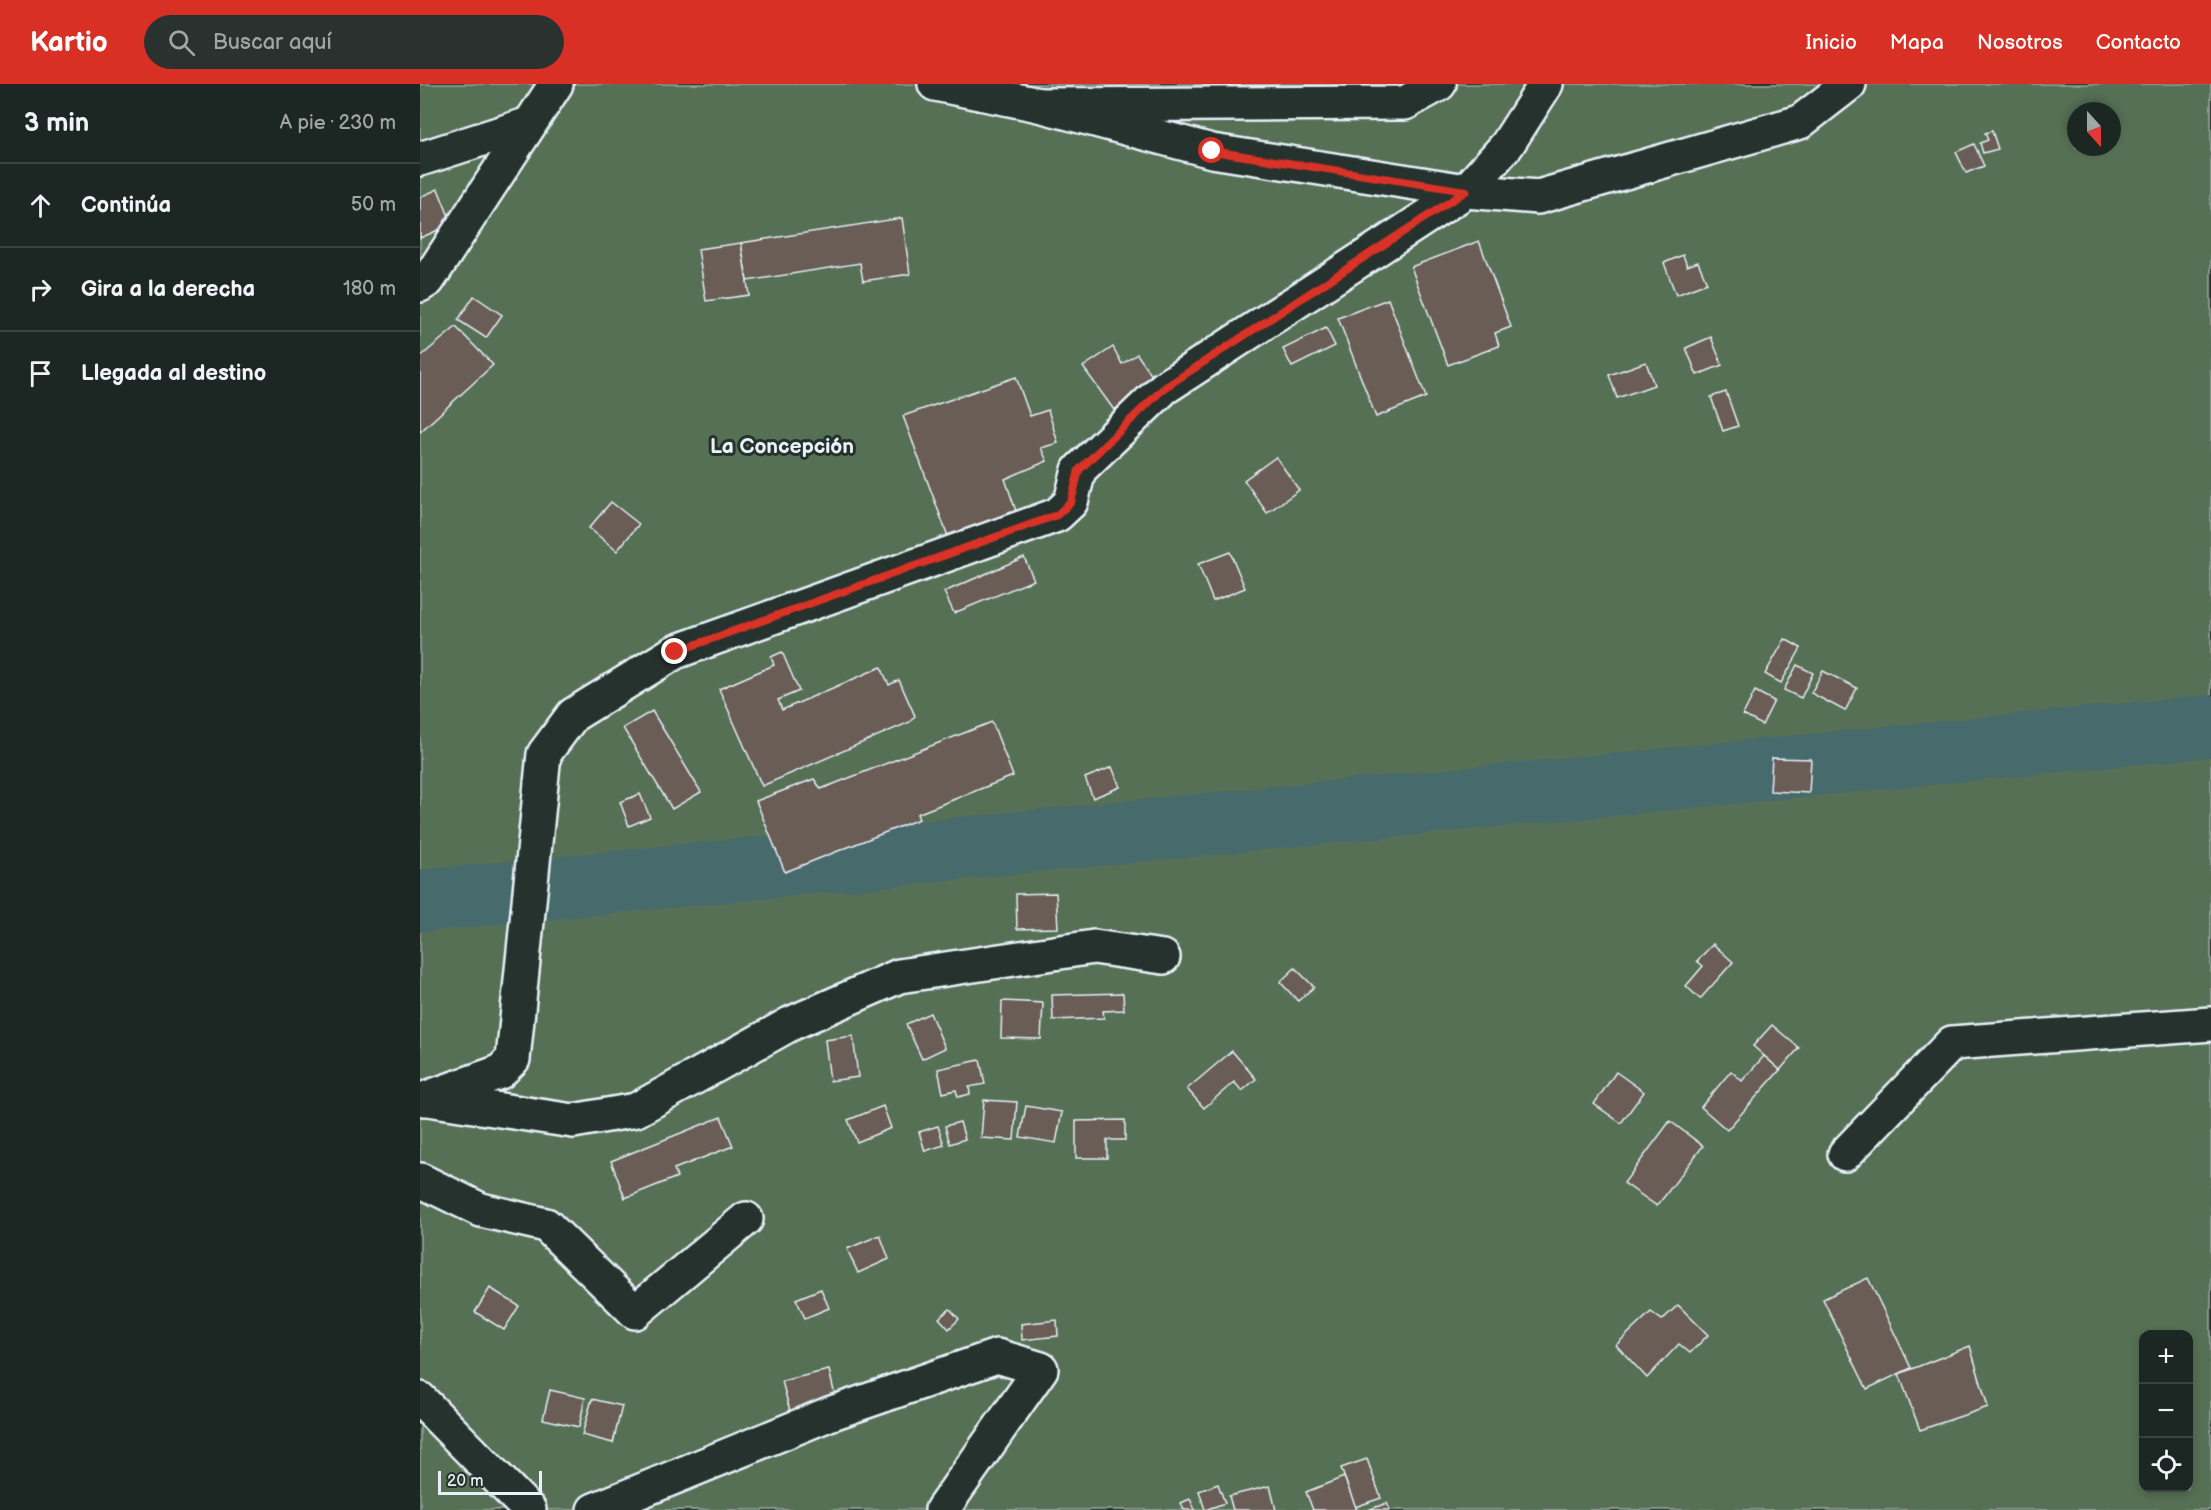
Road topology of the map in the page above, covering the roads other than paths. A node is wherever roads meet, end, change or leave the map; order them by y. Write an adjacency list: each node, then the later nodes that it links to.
1 (556, 84): 7 (street)
2 (935, 84): 6 (street)
3 (1439, 84): 6 (street)
4 (1546, 84): 9 (street)
5 (1849, 84): 9 (street)
6 (1039, 105): 9 (street)
7 (529, 124): 8 (street); 10 (street)
8 (420, 159)
9 (1466, 191): 13 (street)
10 (420, 285)
11 (1163, 957): 13 (street)
12 (2211, 1024): 14 (street)
13 (422, 1098)
14 (1845, 1154)
15 (420, 1180): 16 (street)
16 (746, 1219)
17 (420, 1399): 18 (street)
18 (529, 1510)
19 (594, 1510): 20 (street)
20 (942, 1510)

